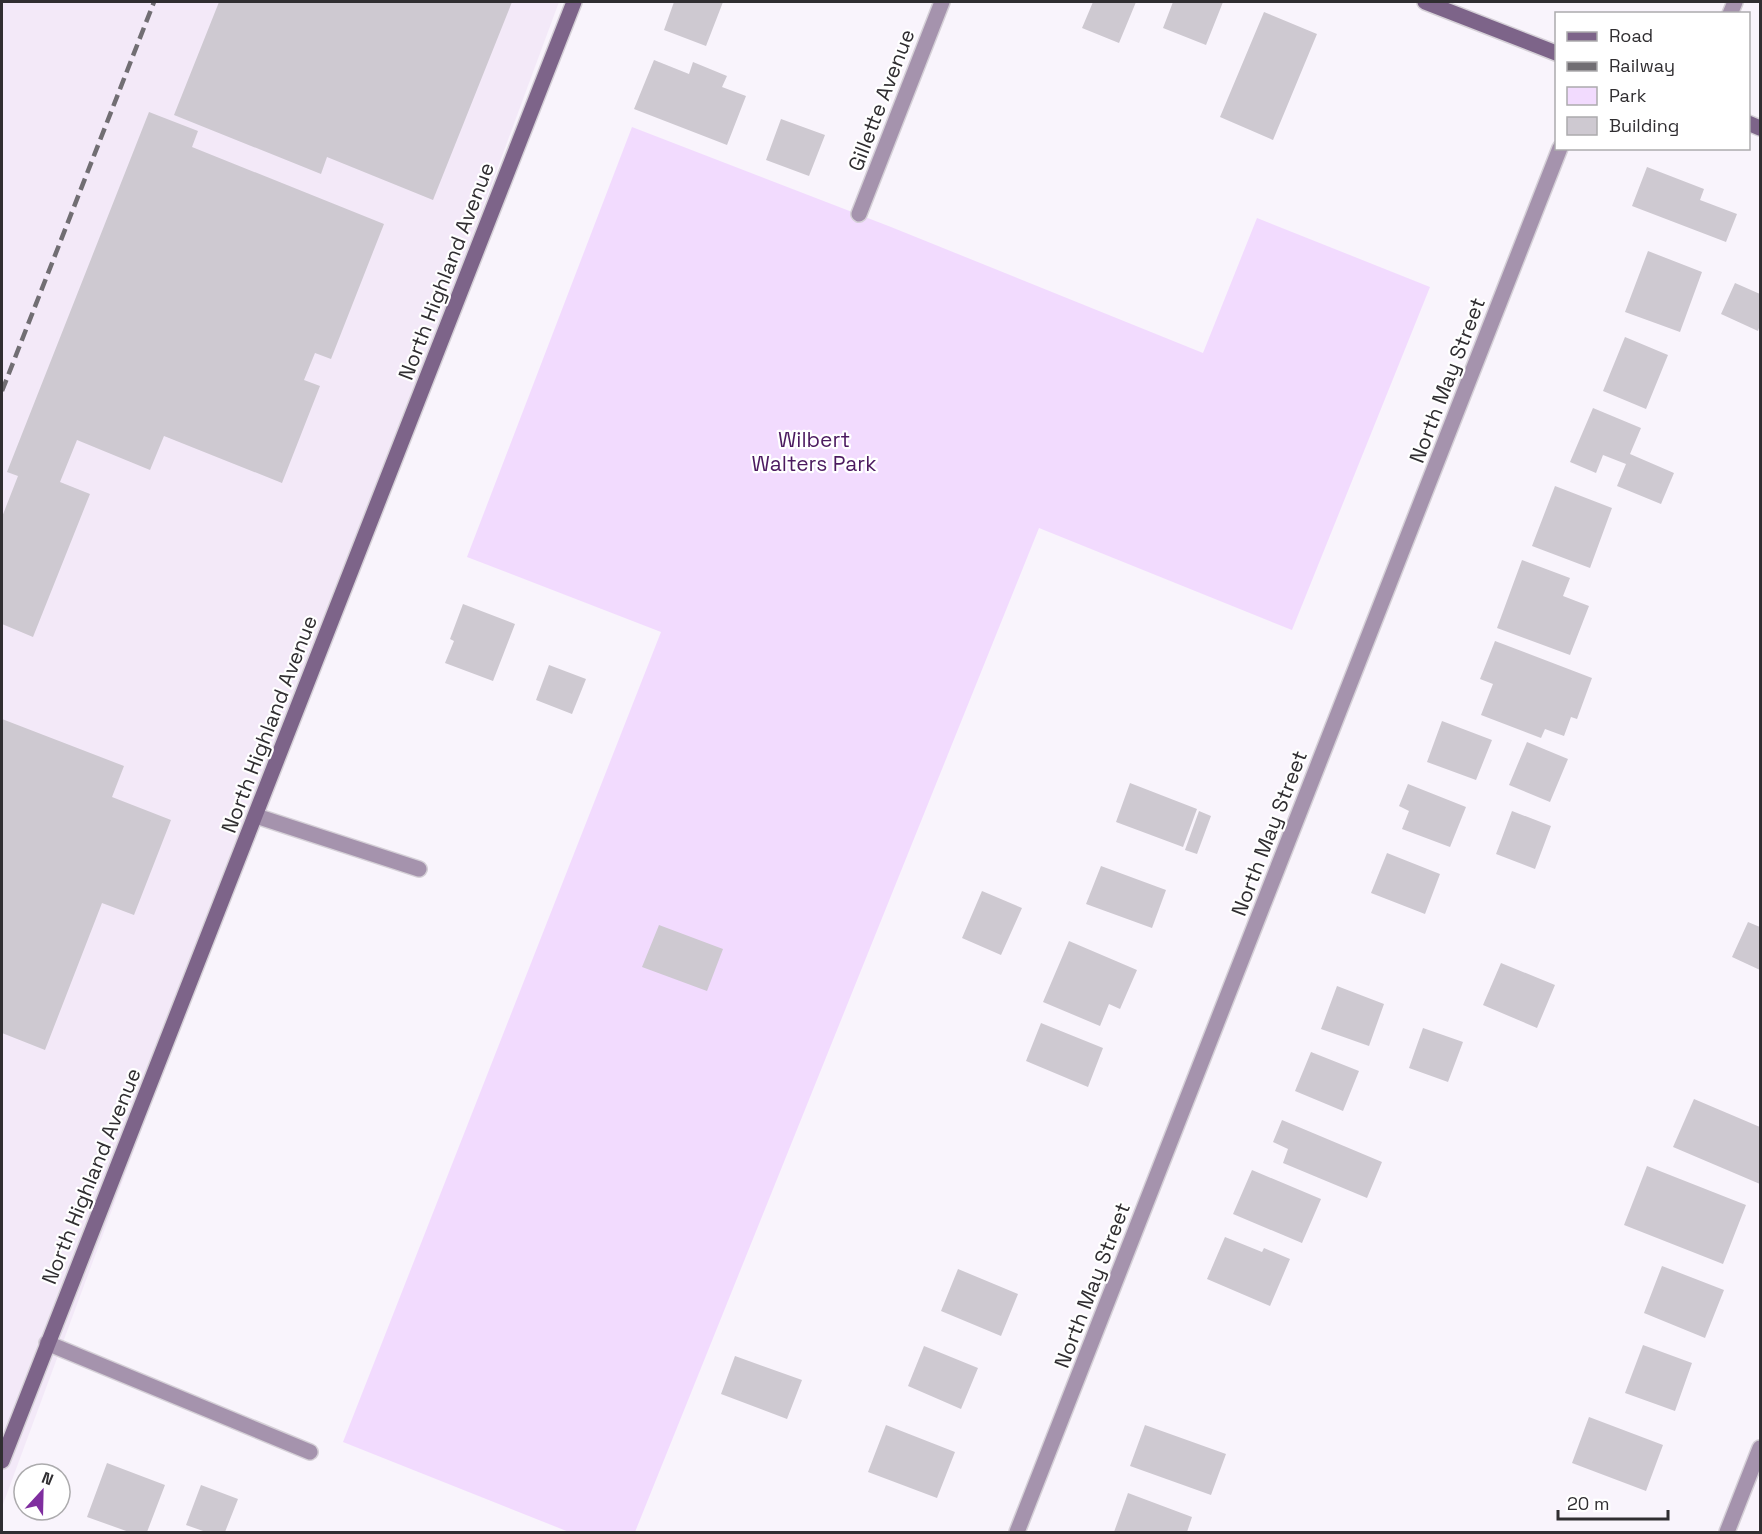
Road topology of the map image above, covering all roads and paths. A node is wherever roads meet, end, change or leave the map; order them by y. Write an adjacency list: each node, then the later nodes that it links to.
1 (574, 2): 7 (street, North Highland Avenue)
2 (942, 2): 6 (street, Gillette Avenue)
3 (1425, 2): 4 (street)
4 (1555, 51)
5 (1559, 150): 13 (street, North May Street)
6 (859, 214)
7 (256, 816): 8 (street); 9 (street, North Highland Avenue)
8 (419, 869)
9 (47, 1343): 11 (street); 12 (street, North Highland Avenue)
10 (1761, 1448): 14 (street)
11 (310, 1452)
12 (2, 1461)
13 (1017, 1533)
14 (1727, 1533)

